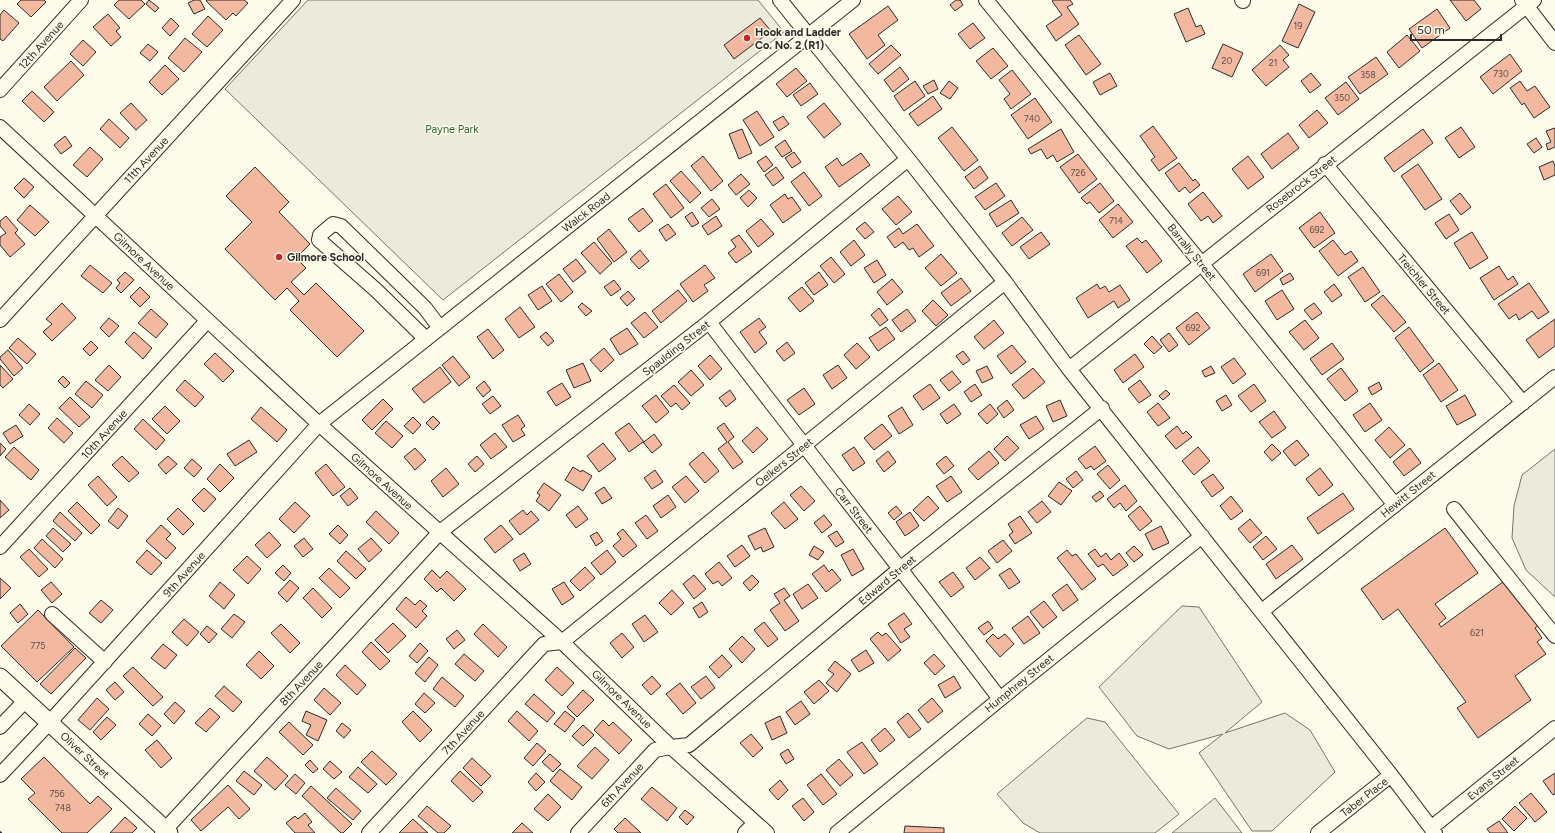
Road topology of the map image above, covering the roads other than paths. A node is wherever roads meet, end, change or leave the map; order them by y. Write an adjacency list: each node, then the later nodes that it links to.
1 (81, 0): 9 (street, 12th Avenue)
2 (293, 0): 13 (street, 11th Avenue)
3 (780, 0): 7 (street)
4 (853, 0): 7 (street, Walck Road)
5 (986, 0): 14 (street, Barrally Street)
6 (1528, 2): 8 (street); 12 (street, Rosebrock Street)
7 (808, 36): 11 (street); 19 (street, Walck Road)
8 (1555, 43)
9 (0, 90)
10 (0, 127): 13 (street, Gilmore Avenue)
11 (908, 159): 15 (street); 18 (street, Spaulding Street)
12 (1325, 164): 14 (street, Rosebrock Street); 23 (street, Treichler Street)
13 (96, 215): 16 (street, 11th Avenue); 17 (street, Gilmore Avenue)
14 (1201, 263): 21 (street, Rosebrock Street); 27 (street, Barrally Street)
15 (1005, 282): 21 (street); 26 (street, Oelkers Street)
16 (3, 310)
17 (207, 321): 25 (street, Gilmore Avenue); 31 (street, 10th Avenue)
18 (709, 322): 26 (street, Carr Street); 29 (street, Spaulding Street)
19 (440, 328): 20 (street, Walck Road); 20 (street)
20 (426, 339): 25 (street, Walck Road)
21 (1069, 369): 24 (street)
22 (1555, 377): 23 (street, Hewitt Street)
23 (1523, 403): 27 (street, Hewitt Street)
24 (1102, 408): 30 (street); 32 (street, Edward Street)
25 (319, 424): 29 (street, Gilmore Avenue); 37 (street, 9th Avenue)
26 (803, 446): 32 (street, Carr Street); 36 (street, Oelkers Street)
27 (1395, 505): 33 (street, Hewitt Street)
28 (1454, 509): 35 (street)
29 (440, 532): 36 (street, Gilmore Avenue); 49 (street, 8th Avenue)
30 (1202, 536): 33 (street); 39 (street, Humphrey Street)
31 (0, 547)
32 (901, 568): 39 (street, Carr Street); 44 (street, Edward Street)
33 (1262, 611): 46 (street)
34 (52, 614): 37 (street)
35 (1555, 636)
36 (562, 642): 44 (street, Gilmore Avenue); 50 (street, 7th Avenue)
37 (105, 662): 41 (street, 9th Avenue)
38 (0, 678): 40 (main road, Oliver Street)
39 (1000, 699): 54 (street, Humphrey Street)
40 (26, 701): 41 (main road, Oliver Street); 42 (street)
41 (49, 723): 45 (street, 9th Avenue); 49 (main road, Oliver Street)
42 (0, 727)
43 (1555, 728): 48 (street, Evans Street)
44 (671, 747): 47 (street, Gilmore Avenue); 51 (street, 6th Avenue)
45 (0, 775)
46 (1391, 775): 48 (street); 55 (street, Taber Place)
47 (755, 823): 52 (street); 53 (street, Gilmore Avenue)
48 (1433, 831)
49 (166, 832)
50 (369, 833)
51 (578, 833)
52 (745, 833)
53 (767, 833)
54 (837, 833)
55 (1318, 833)

